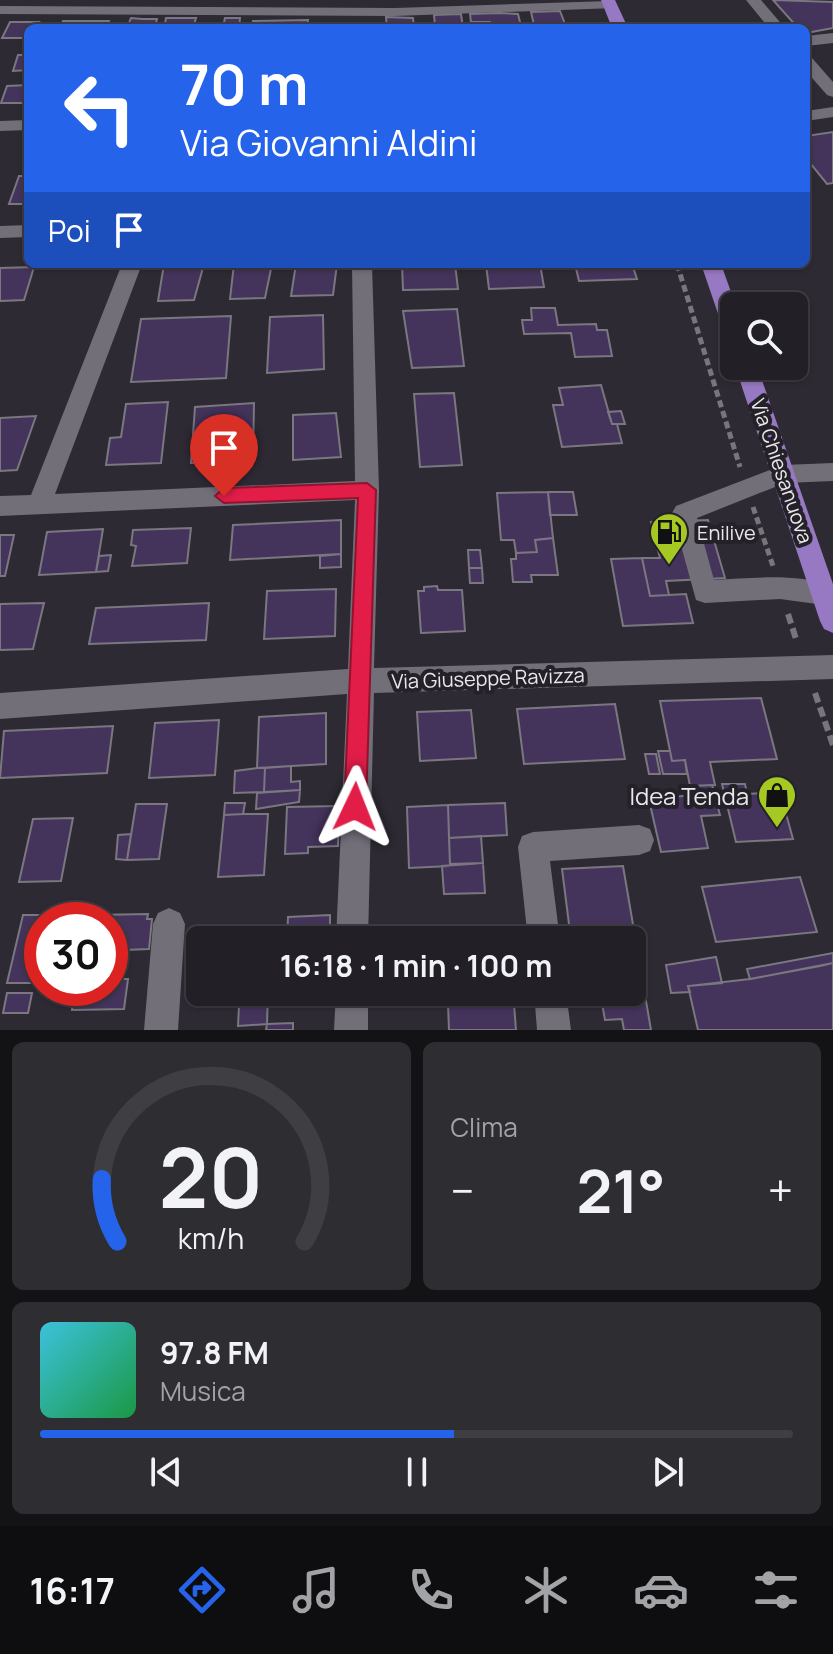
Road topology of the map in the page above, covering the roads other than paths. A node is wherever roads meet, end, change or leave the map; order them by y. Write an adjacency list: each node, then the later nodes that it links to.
1 (753, 0): 6 (street)
2 (609, 2): 3 (street); 5 (main road)
3 (204, 5): 4 (street)
4 (0, 10)
5 (618, 24)
6 (774, 24)
7 (833, 38): 8 (street)
8 (810, 41)
9 (810, 66): 10 (street)
10 (833, 92)
11 (833, 112): 12 (street)
12 (810, 115)
13 (24, 125): 14 (street)
14 (0, 126)
15 (24, 231): 16 (street)
16 (0, 232)
17 (130, 268): 25 (street)
18 (362, 268): 24 (street)
19 (712, 268): 20 (main road)
20 (721, 292)
21 (751, 380): 23 (main road, Via Chiesanuova)
22 (833, 472): 23 (street)
23 (783, 474): 27 (main road, Via Chiesanuova); 27 (street)
24 (367, 490): 25 (street); 30 (street)
25 (40, 503): 26 (street)
26 (0, 506)
27 (824, 594): 28 (main road, Via Chiesanuova)
28 (833, 621)
29 (833, 667): 30 (street, Via Giuseppe Ravizza)
30 (359, 681): 31 (street, Via Giuseppe Ravizza); 34 (street)
31 (0, 706)
32 (639, 840): 35 (street)
33 (169, 924): 38 (street)
34 (352, 926)
35 (542, 926)
36 (352, 1006): 39 (street)
37 (551, 1006): 40 (street)
38 (161, 1030)
39 (351, 1030)
40 (554, 1030)

